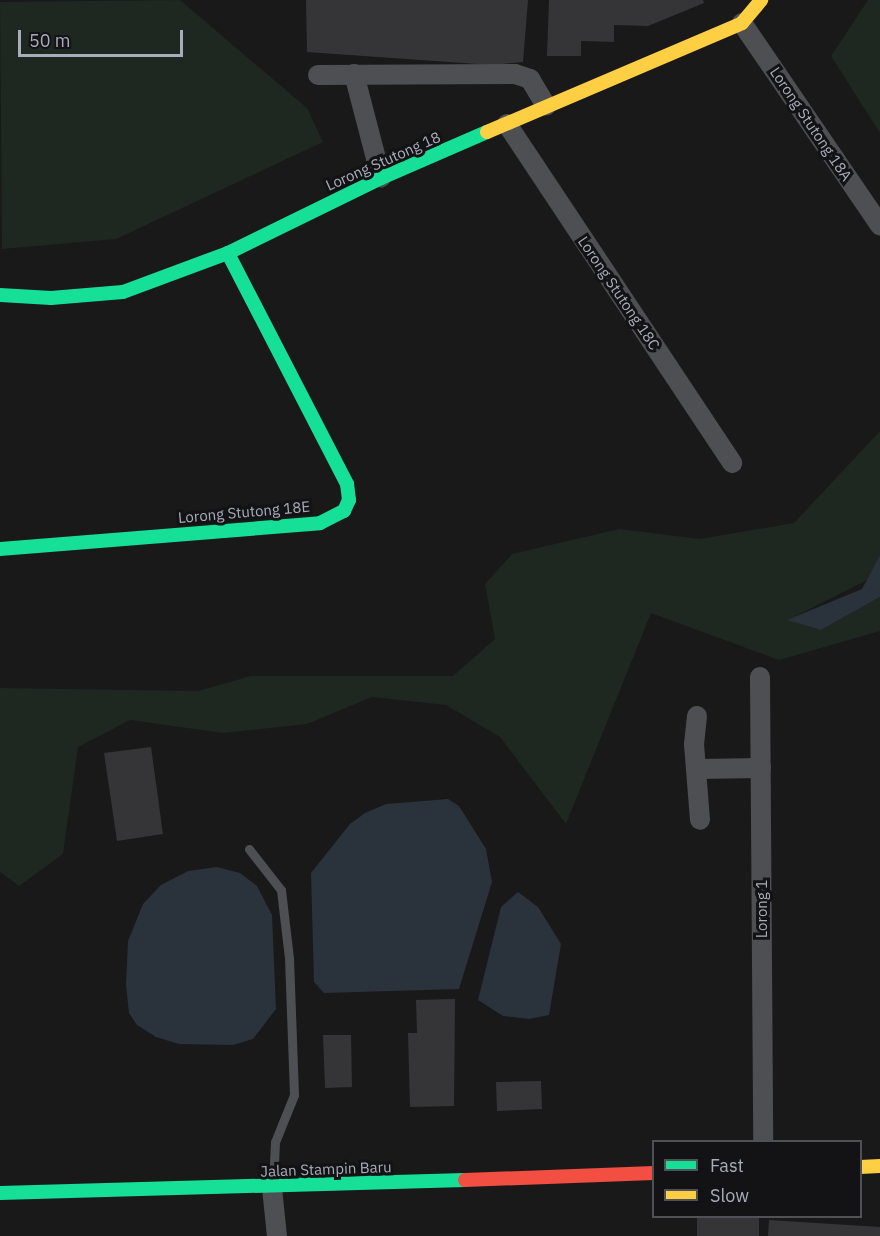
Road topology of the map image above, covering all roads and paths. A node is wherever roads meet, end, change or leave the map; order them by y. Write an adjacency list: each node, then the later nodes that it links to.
1 (761, 0): 2 (street, Lorong Stutong 18)
2 (742, 23): 5 (street, Lorong Stutong 18); 8 (street, Lorong Stutong 18A)
3 (354, 74): 4 (street); 5 (street); 7 (street)
4 (318, 75)
5 (546, 106): 6 (street, Lorong Stutong 18)
6 (507, 124): 7 (street, Lorong Stutong 18); 11 (street, Lorong Stutong 18C)
7 (381, 178): 9 (street, Lorong Stutong 18)
8 (880, 225)
9 (228, 252): 10 (street, Lorong Stutong 18); 12 (street, Lorong Stutong 18E)
10 (0, 296)
11 (732, 463)
12 (0, 549)
13 (760, 677): 15 (street, Lorong 1)
14 (697, 716): 16 (street)
15 (761, 768): 16 (street); 19 (street, Lorong 1)
16 (698, 770): 17 (street)
17 (700, 820)
18 (249, 849): 23 (lane)
19 (763, 1140)
20 (880, 1166): 21 (street)
21 (862, 1167)
22 (652, 1173): 23 (street, Jalan Stampin Baru)
23 (272, 1188): 24 (street, Jalan Stampin Baru); 25 (street)
24 (0, 1193)
25 (277, 1236)

